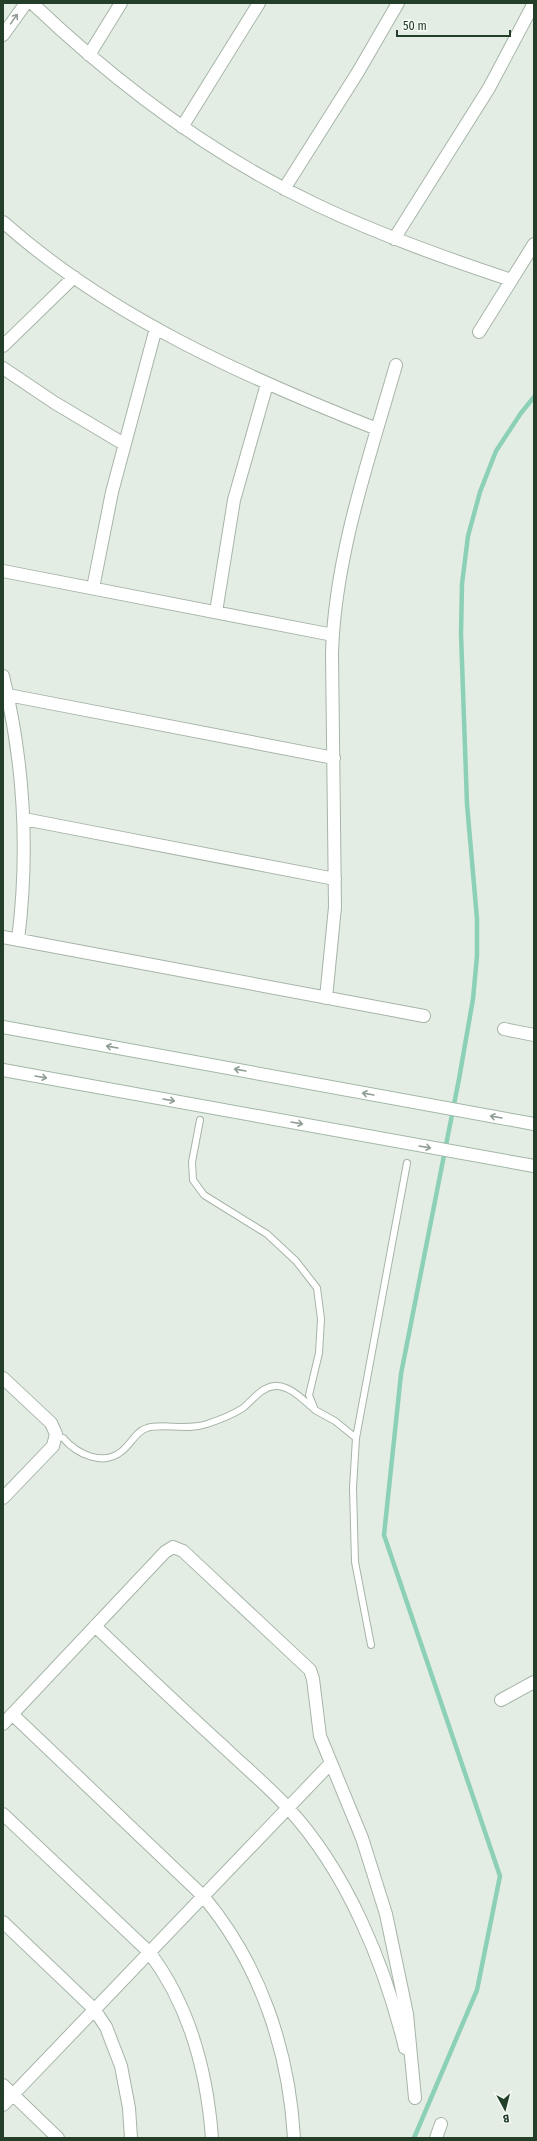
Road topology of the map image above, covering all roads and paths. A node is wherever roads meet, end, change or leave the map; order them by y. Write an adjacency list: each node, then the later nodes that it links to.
1 (26, 3): 7 (street, one-way to 1)
2 (32, 3): 8 (street)
3 (121, 3): 8 (street)
4 (259, 3): 9 (street)
5 (398, 3): 10 (street)
6 (534, 3): 12 (street)
7 (3, 36)
8 (89, 55): 9 (street)
9 (182, 127): 10 (street)
10 (284, 189): 12 (street)
11 (3, 222): 14 (street)
12 (394, 239): 15 (street)
13 (534, 244): 15 (street)
14 (74, 277): 16 (street); 18 (street)
15 (511, 280): 17 (street)
16 (156, 328): 21 (street); 23 (street)
17 (478, 332)
18 (3, 346)
19 (396, 365): 22 (street)
20 (3, 368): 23 (street)
21 (267, 384): 22 (street); 26 (street)
22 (377, 429): 27 (street)
23 (124, 444): 25 (street)
24 (3, 571): 25 (street)
25 (93, 588): 26 (street)
26 (216, 612): 27 (street)
27 (333, 636): 30 (street)
28 (3, 676): 29 (street)
29 (5, 695): 30 (street); 31 (street)
30 (334, 758): 32 (street)
31 (24, 819): 32 (street); 34 (street)
32 (335, 879): 35 (street)
33 (3, 937): 34 (street)
34 (18, 940): 35 (street)
35 (326, 998): 36 (street)
36 (424, 1016)
37 (3, 1027): 42 (street, one-way to 37)
38 (504, 1030): 39 (street)
39 (534, 1034)
40 (3, 1070): 44 (street, one-way to 44)
41 (200, 1120): 46 (lane)
42 (534, 1124)
43 (406, 1163): 48 (lane)
44 (534, 1166)
45 (3, 1378): 49 (street)
46 (315, 1410): 47 (lane); 48 (lane)
47 (63, 1438)
48 (356, 1438): 51 (lane)
49 (3, 1498)
50 (95, 1626): 54 (street); 56 (street); 57 (street)
51 (371, 1645)
52 (534, 1682): 53 (street)
53 (501, 1700)
54 (12, 1714): 55 (street); 59 (street)
55 (3, 1724)
56 (331, 1763): 57 (street); 57 (street)
57 (288, 1808): 59 (street)
58 (3, 1814): 61 (street)
59 (203, 1896): 61 (street); 70 (street)
60 (3, 1922): 62 (street)
61 (149, 1952): 62 (street); 69 (street)
62 (94, 2010): 64 (street); 68 (street)
63 (3, 2085): 64 (street)
64 (13, 2094): 65 (street); 67 (street)
65 (3, 2104)
66 (441, 2124): 71 (street)
67 (58, 2138)
68 (131, 2138)
69 (212, 2138)
70 (294, 2138)
71 (436, 2138)

